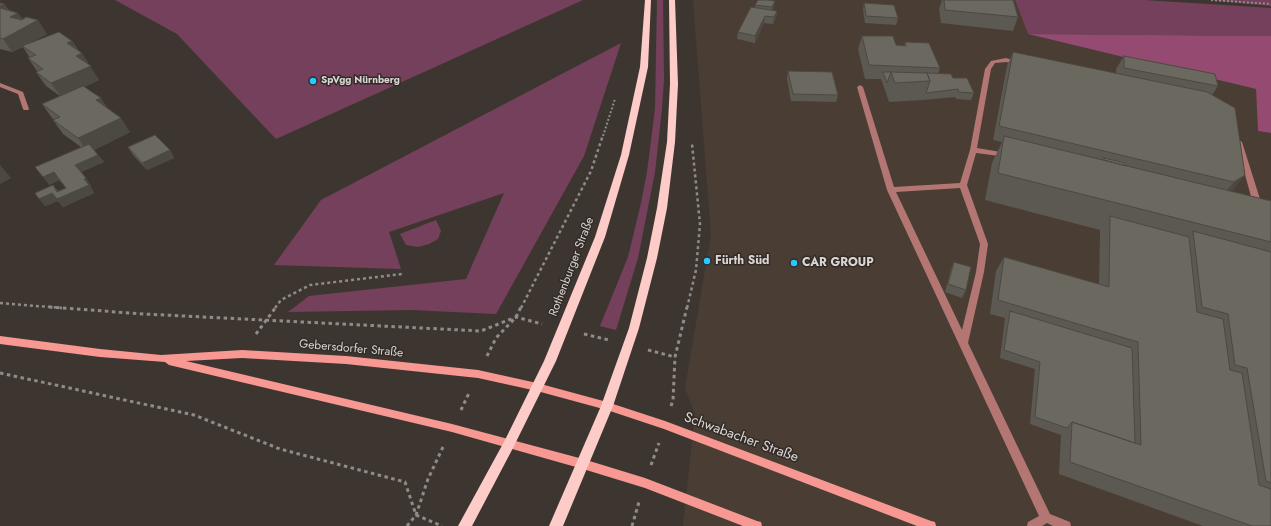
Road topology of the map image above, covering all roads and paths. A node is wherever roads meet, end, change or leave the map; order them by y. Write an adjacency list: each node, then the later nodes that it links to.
1 (648, 0): 22 (main road, Rothenburger Straße)
2 (672, 0): 25 (main road)
3 (1211, 0): 4 (path)
4 (1271, 4)
5 (1029, 65): 12 (lane)
6 (0, 85): 9 (lane)
7 (860, 87): 15 (lane)
8 (615, 98): 20 (path)
9 (26, 109)
10 (1236, 134): 17 (lane)
11 (692, 144): 27 (path)
12 (973, 150): 13 (lane); 14 (lane)
13 (1018, 157)
14 (963, 185): 15 (lane); 24 (lane)
15 (891, 190): 24 (lane)
16 (1253, 213): 17 (lane)
17 (1270, 218)
18 (402, 274): 21 (path)
19 (0, 303): 21 (path)
20 (516, 317): 21 (path); 22 (path); 30 (path)
21 (267, 319): 26 (path)
22 (564, 329): 25 (path); 31 (main road, Rothenburger Straße)
23 (0, 340): 28 (main road, Gebersdorfer Straße)
24 (963, 344): 38 (lane)
25 (629, 345): 27 (path); 33 (main road)
26 (242, 354): 28 (main road, Gebersdorfer Straße); 30 (main road, Gebersdorfer Straße)
27 (675, 357): 32 (path)
28 (161, 359): 34 (main road, Gebersdorfer Straße)
29 (0, 373): 37 (path)
30 (478, 374): 31 (main road, Gebersdorfer Straße); 34 (path)
31 (537, 387): 33 (main road, Schwabacher Straße); 35 (main road, Rothenburger Straße)
32 (673, 400)
33 (608, 406): 36 (main road); 44 (main road, Schwabacher Straße)
34 (452, 428): 35 (main road, Gebersdorfer Straße); 37 (path)
35 (509, 444): 36 (main road); 41 (main road, Rothenburger Straße)
36 (583, 464): 42 (main road); 43 (main road)
37 (416, 514): 39 (path); 40 (path)
38 (1046, 518): 45 (lane); 46 (lane)
39 (440, 525)
40 (408, 526)
41 (465, 526)
42 (556, 526)
43 (756, 526)
44 (931, 526)
45 (1032, 526)
46 (1066, 526)

